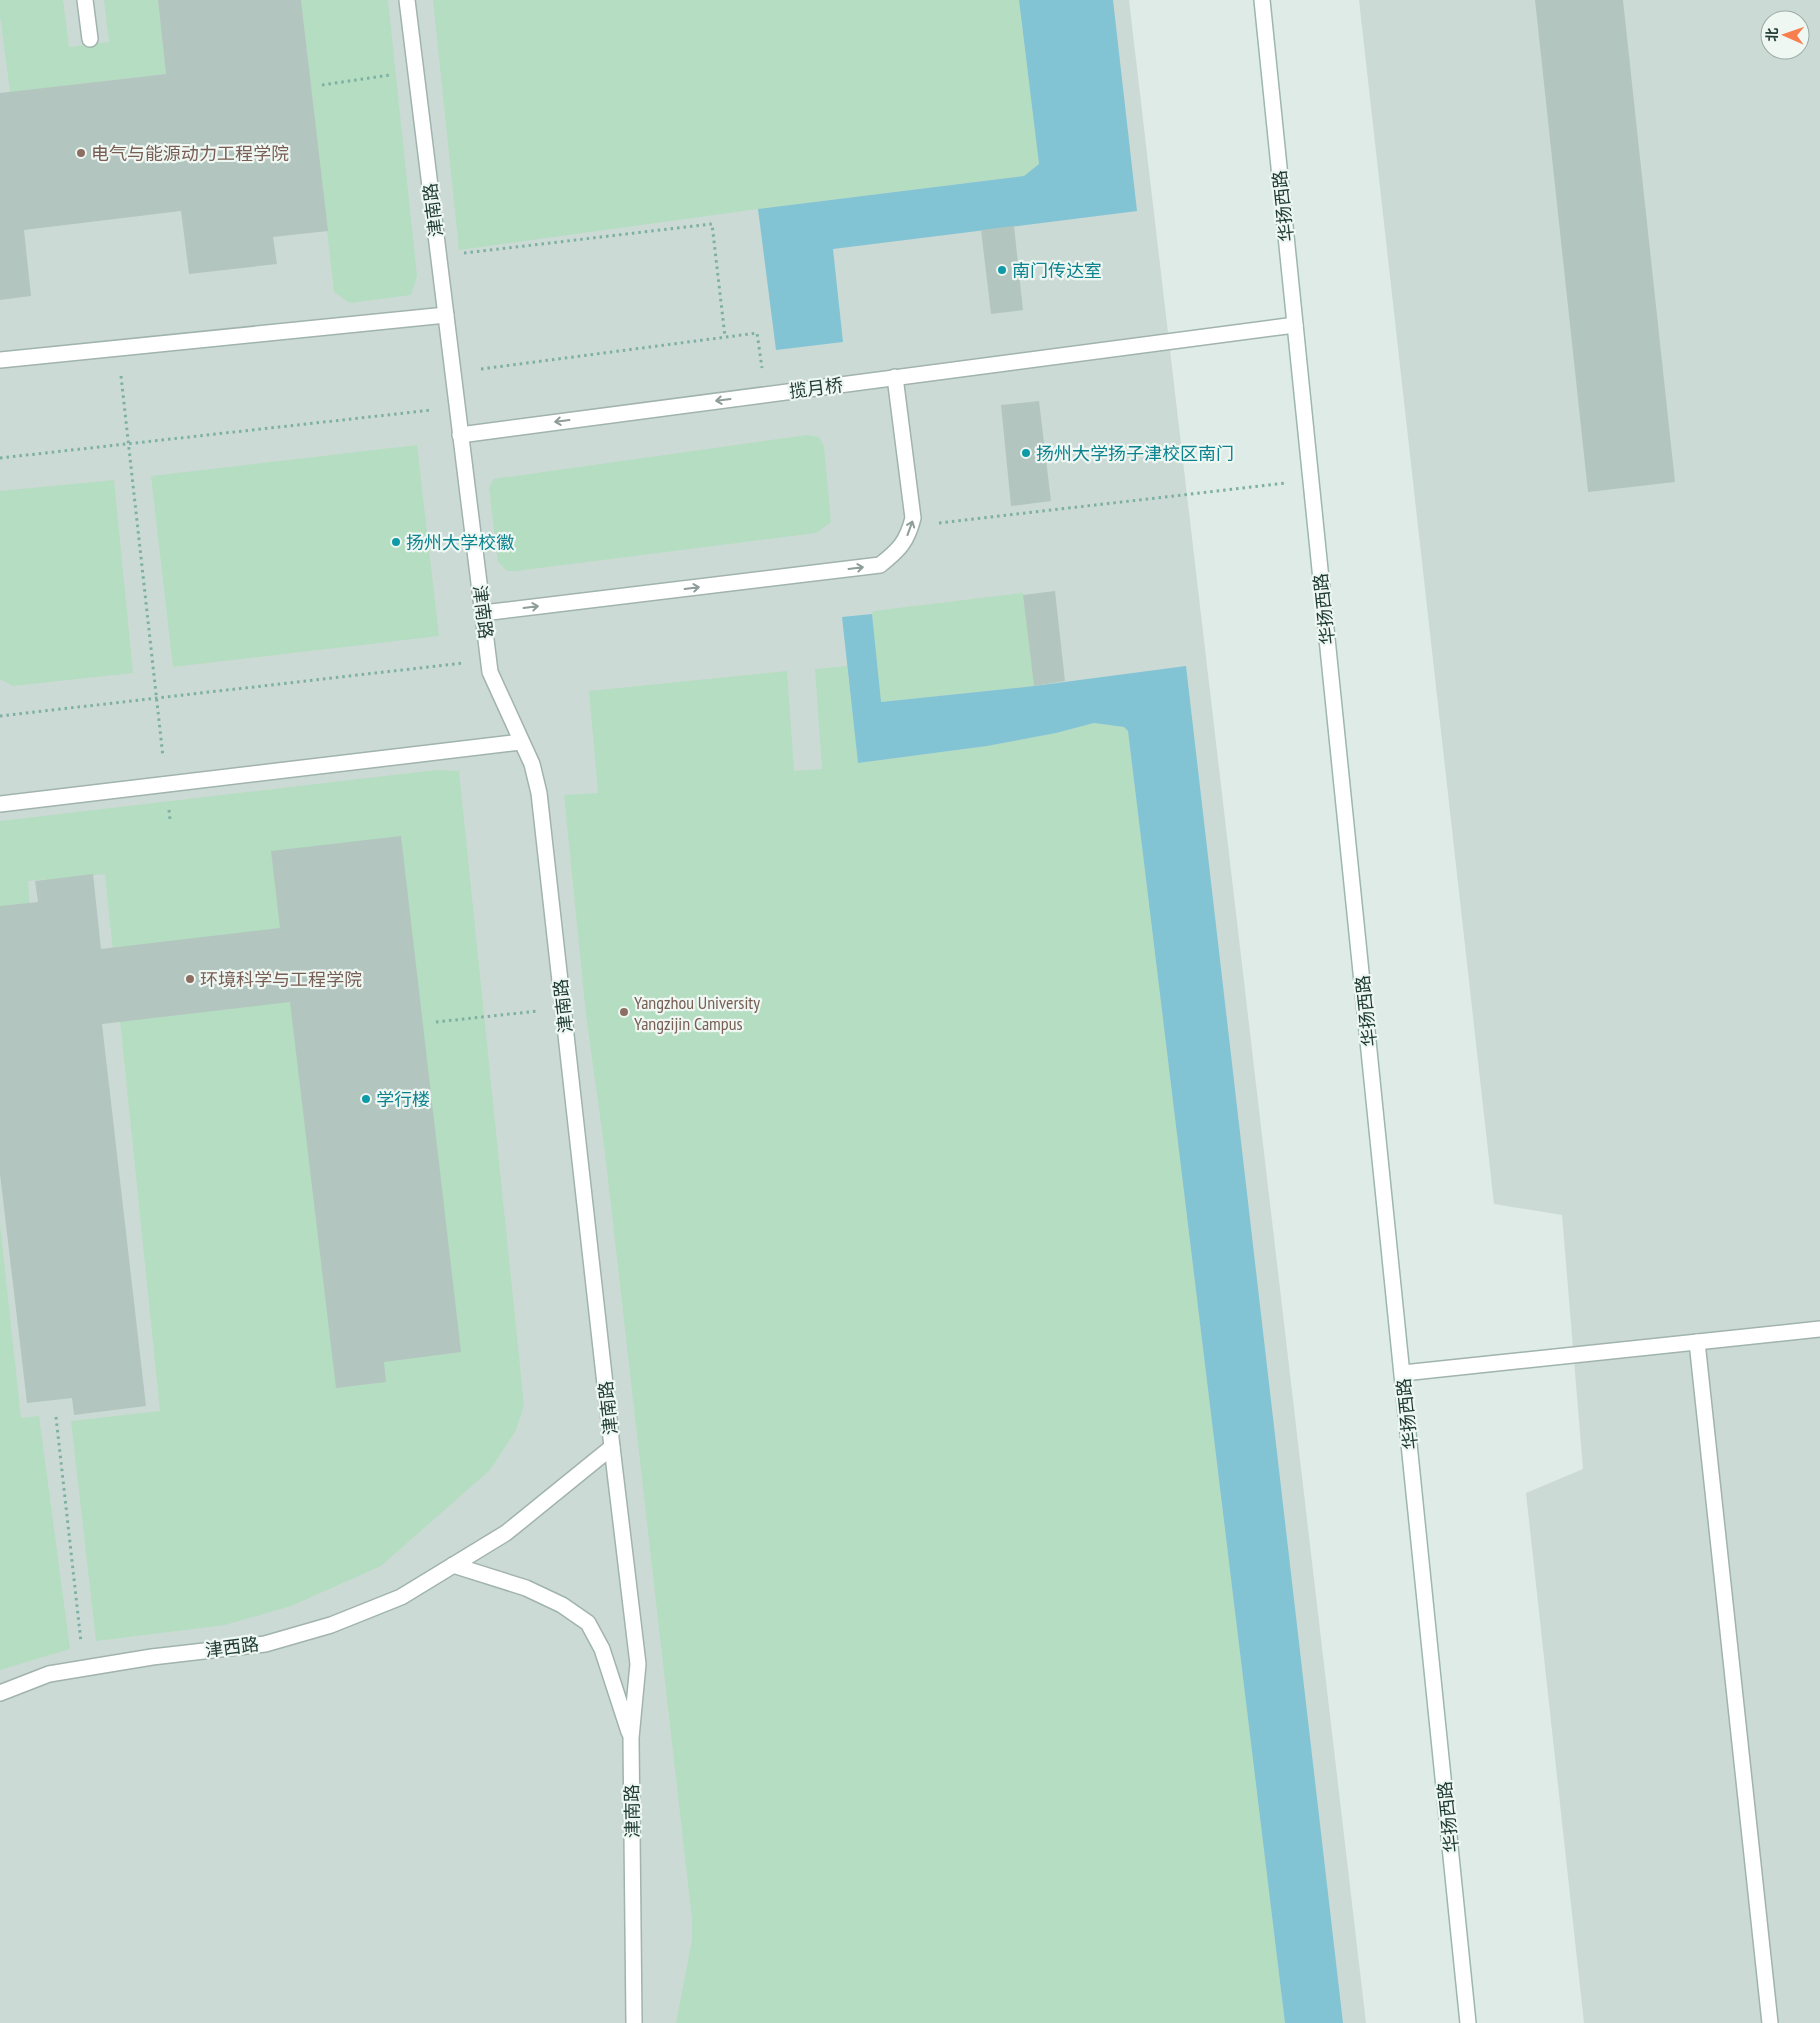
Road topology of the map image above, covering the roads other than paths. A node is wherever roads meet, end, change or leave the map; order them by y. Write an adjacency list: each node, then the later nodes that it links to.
1 (85, 0): 4 (main road)
2 (407, 0): 5 (main road, 津南路)
3 (1262, 0): 6 (main road, 华扬西路)
4 (90, 40)
5 (446, 315): 7 (main road); 9 (main road, 津南路)
6 (1295, 325): 8 (main road, 揽月桥); 15 (main road, 华扬西路)
7 (0, 360)
8 (895, 377): 9 (main road, 揽月桥, one-way to 9); 10 (main road, one-way to 8)
9 (460, 435): 10 (main road, 津南路)
10 (483, 613): 11 (main road, 津南路)
11 (521, 742): 12 (main road); 16 (main road, 津南路)
12 (0, 804)
13 (1820, 1329): 14 (main road)
14 (1696, 1342): 15 (main road); 22 (main road)
15 (1403, 1373): 21 (main road, 华扬西路)
16 (612, 1447): 17 (main road, 津西路); 19 (main road, 津南路)
17 (453, 1565): 18 (main road, 津西路); 19 (main road)
18 (0, 1692)
19 (631, 1738): 20 (main road, 津南路)
20 (634, 2023)
21 (1468, 2023)
22 (1770, 2023)

